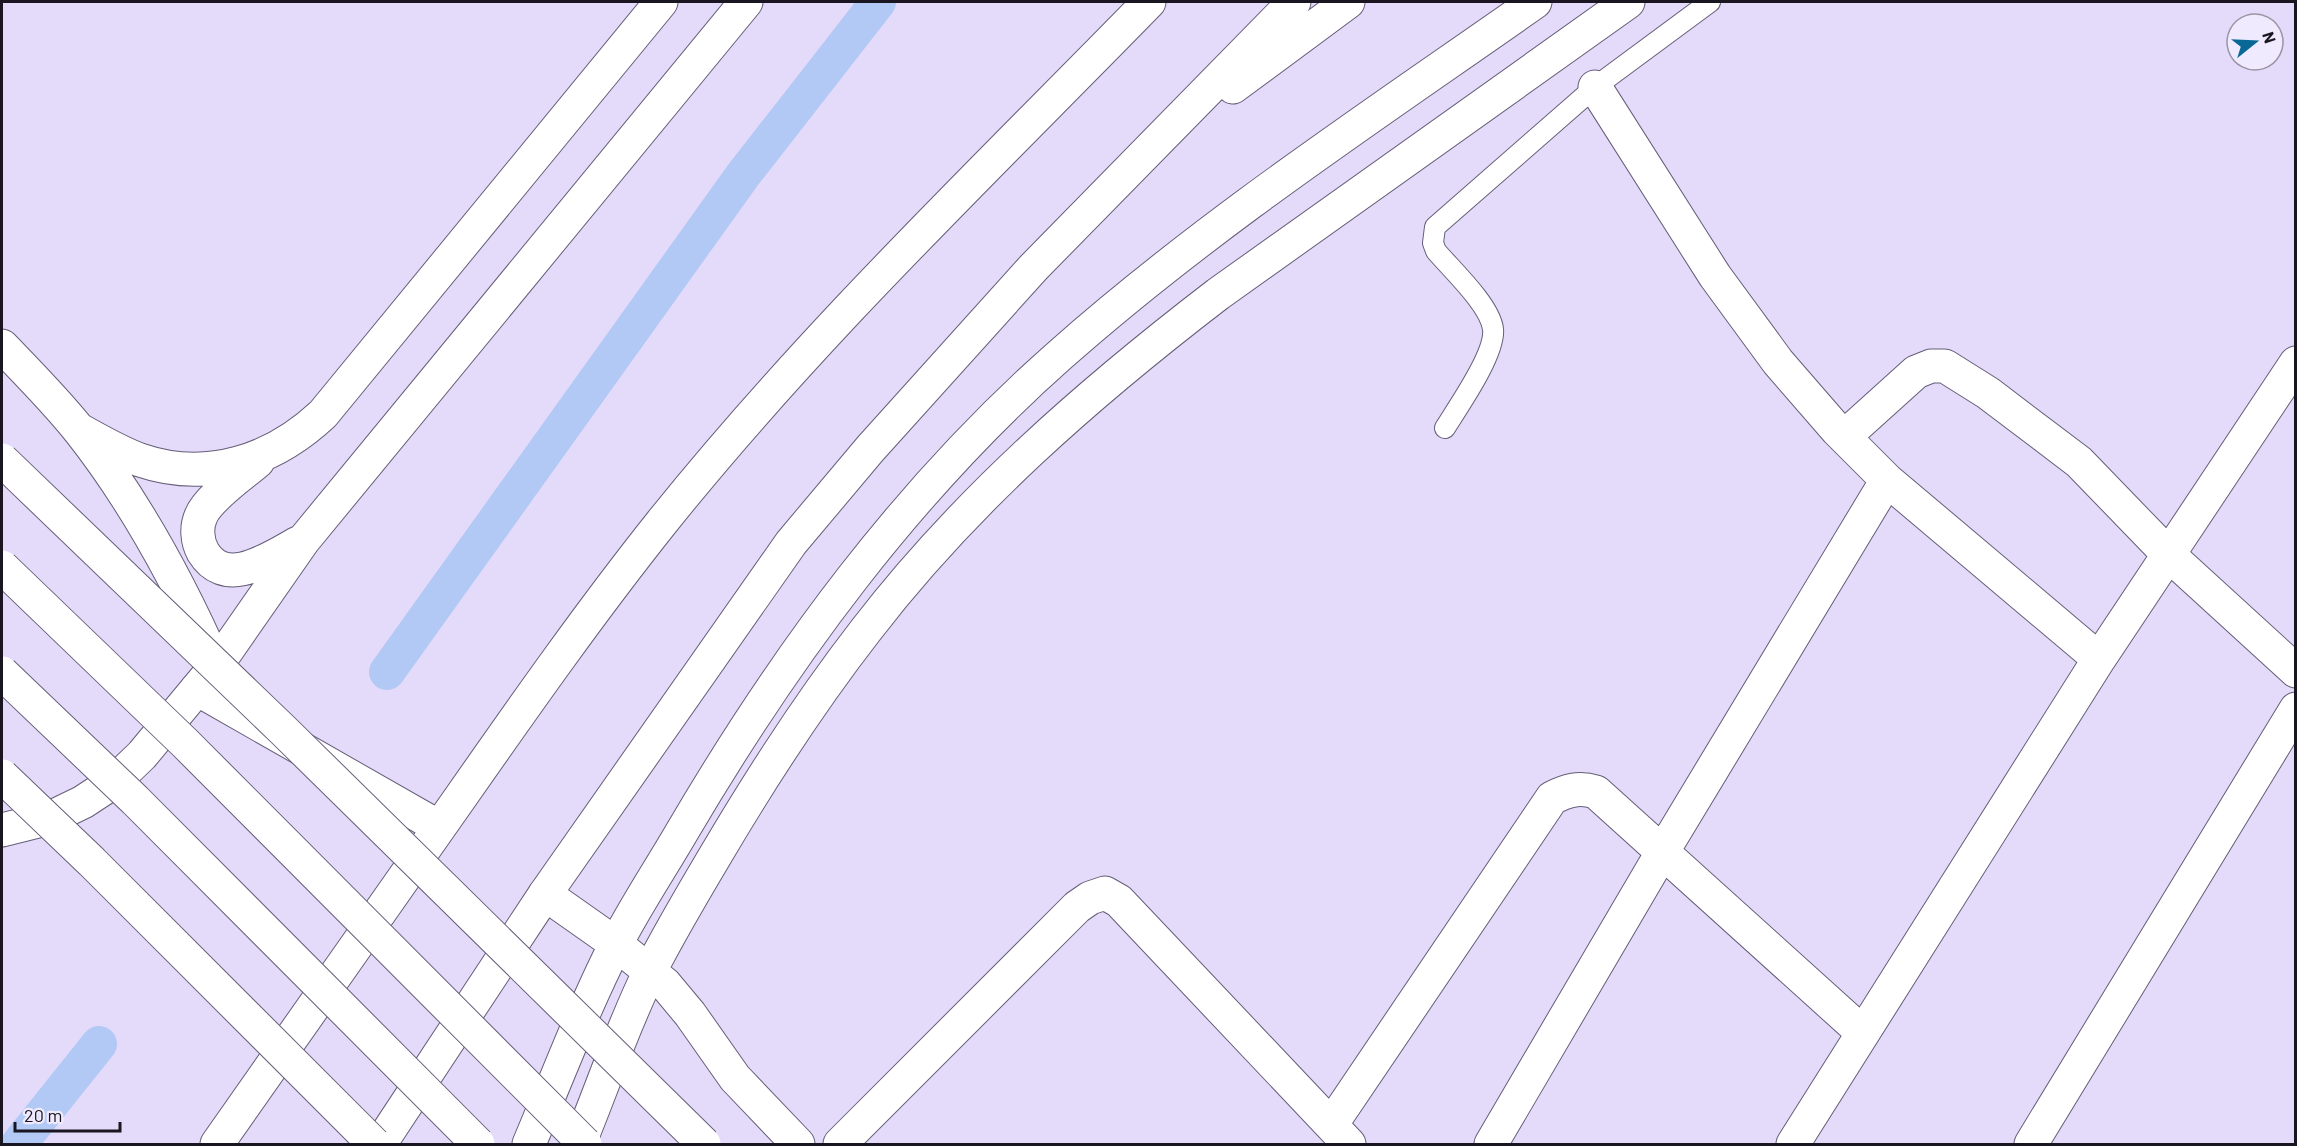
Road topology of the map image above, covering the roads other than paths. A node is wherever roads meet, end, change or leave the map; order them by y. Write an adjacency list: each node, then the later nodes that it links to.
1 (661, 2): 16 (main road)
2 (746, 2): 19 (main road)
3 (1149, 2): 28 (main road)
4 (1294, 2): 10 (main road)
5 (1348, 2): 10 (main road)
6 (1535, 2): 32 (main road)
7 (1628, 2): 33 (main road)
8 (1710, 2): 9 (lane)
9 (1595, 87): 14 (lane); 15 (main road)
10 (1147, 151): 31 (main road)
11 (2, 346): 13 (main road)
12 (2295, 363): 20 (main road)
13 (78, 429): 16 (main road); 25 (main road)
14 (1445, 429)
15 (1844, 437): 18 (main road); 20 (main road)
16 (263, 456): 19 (main road)
17 (2, 460): 43 (main road, bridge)
18 (1887, 480): 22 (main road); 30 (main road)
19 (303, 541): 25 (main road)
20 (2169, 555): 22 (main road); 23 (main road)
21 (2, 567): 42 (main road, bridge)
22 (2099, 659): 34 (main road)
23 (2295, 671)
24 (2, 673): 39 (main road, bridge)
25 (206, 678): 28 (main road); 29 (main road)
26 (2295, 710): 48 (main road)
27 (2, 776): 37 (main road, bridge)
28 (439, 827): 36 (main road)
29 (2, 830)
30 (1663, 851): 34 (main road); 35 (main road); 46 (main road)
31 (545, 894): 32 (main road); 38 (main road)
32 (616, 944): 33 (main road); 40 (main road)
33 (650, 970): 41 (main road); 44 (main road)
34 (1863, 1033): 47 (main road)
35 (1340, 1135): 45 (main road)
36 (217, 1144)
37 (374, 1144)
38 (380, 1144)
39 (478, 1144)
40 (529, 1144)
41 (579, 1144)
42 (585, 1144)
43 (704, 1144)
44 (798, 1144)
45 (840, 1144)
46 (1491, 1144)
47 (1792, 1144)
48 (2031, 1144)

